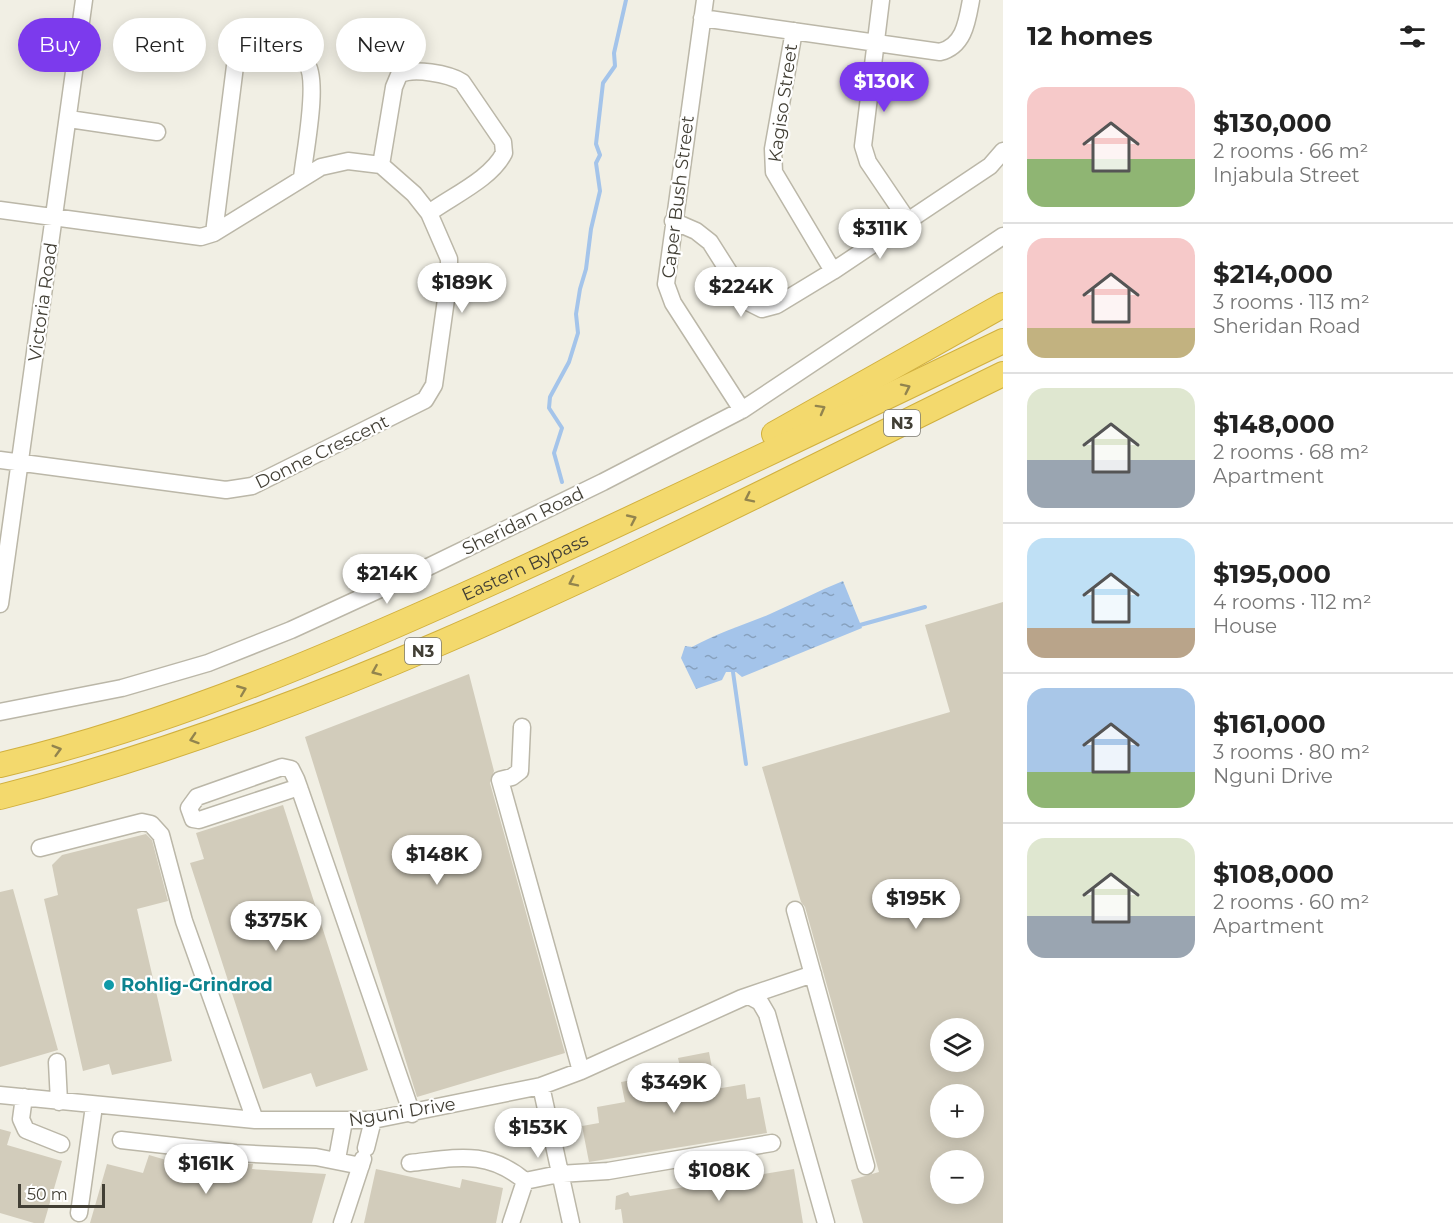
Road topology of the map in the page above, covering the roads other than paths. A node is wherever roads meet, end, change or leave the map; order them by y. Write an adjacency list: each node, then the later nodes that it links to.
1 (84, 0): 8 (street, Victoria Road)
2 (705, 0): 5 (street, Caper Bush Street)
3 (881, 0): 7 (street)
4 (971, 0): 7 (street)
5 (702, 18): 6 (street); 16 (street, Caper Bush Street)
6 (794, 32): 7 (street); 20 (street, Kagiso Street)
7 (875, 44): 17 (street)
8 (69, 119): 9 (street); 15 (street, Victoria Road)
9 (157, 132)
10 (1003, 151): 17 (street)
11 (381, 165): 12 (street); 14 (street, Donne Crescent); 14 (street)
12 (302, 178): 18 (street); 18 (street)
13 (0, 210): 15 (street)
14 (429, 213): 26 (street, Donne Crescent)
15 (55, 217): 18 (street); 26 (street, Victoria Road)
16 (673, 221): 20 (street); 24 (street, Caper Bush Street)
17 (908, 221): 20 (street)
18 (214, 232)
19 (1003, 236): 24 (street, Sheridan Road)
20 (833, 271)
21 (1003, 305): 27 (highway, one-way to 21)
22 (1003, 341): 27 (highway, Eastern Bypass / N3, one-way to 22)
23 (1003, 374): 33 (highway, Eastern Bypass / N3, one-way to 33)
24 (742, 410): 29 (street, Sheridan Road)
25 (0, 460): 26 (street, Donne Crescent)
26 (21, 463): 28 (street, Victoria Road)
27 (664, 504): 31 (highway, Eastern Bypass / N3, one-way to 27)
28 (0, 604)
29 (0, 712)
30 (522, 727): 39 (street)
31 (0, 765)
32 (299, 787): 32 (street); 45 (street)
33 (0, 796)
34 (40, 848): 46 (street)
35 (795, 910): 36 (street)
36 (813, 974): 37 (street, Nguni Drive); 55 (street)
37 (749, 996): 39 (street, Nguni Drive); 62 (street)
38 (57, 1062): 43 (street)
39 (581, 1071): 40 (street, Nguni Drive)
40 (542, 1086): 45 (street, Nguni Drive); 56 (street)
41 (0, 1095): 42 (street, Nguni Drive)
42 (24, 1097): 43 (street, Nguni Drive); 51 (street)
43 (59, 1102): 44 (street, Nguni Drive)
44 (94, 1106): 46 (street, Nguni Drive); 58 (street)
45 (412, 1114): 47 (street, Nguni Drive)
46 (255, 1120): 48 (street, Nguni Drive)
47 (373, 1120): 48 (street, Nguni Drive); 52 (street)
48 (344, 1121): 53 (street)
49 (121, 1140): 53 (street)
50 (772, 1143): 56 (street)
51 (61, 1144)
52 (363, 1158): 53 (street); 59 (street)
53 (337, 1160)
54 (410, 1163): 57 (street)
55 (866, 1166)
56 (559, 1174): 57 (street); 61 (street)
57 (525, 1181): 60 (street)
58 (79, 1213)
59 (342, 1223)
60 (511, 1223)
61 (571, 1223)
62 (826, 1223)

